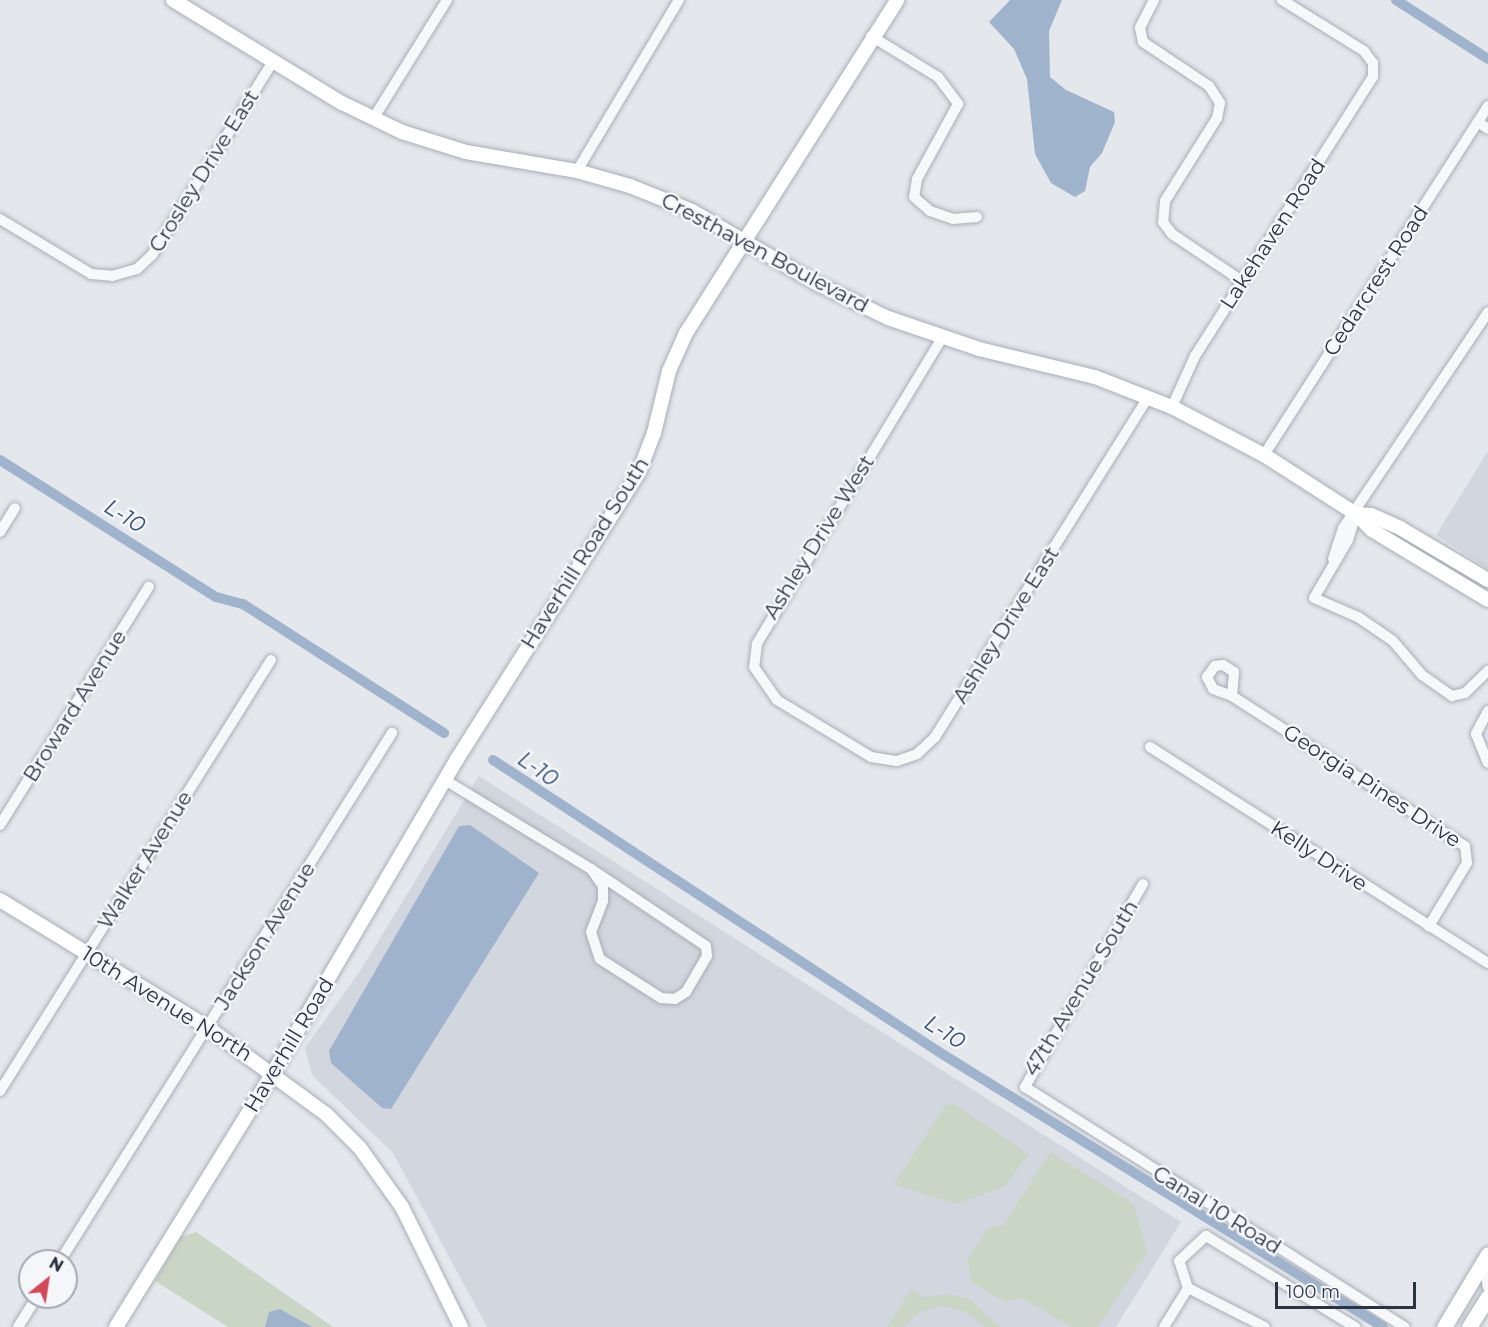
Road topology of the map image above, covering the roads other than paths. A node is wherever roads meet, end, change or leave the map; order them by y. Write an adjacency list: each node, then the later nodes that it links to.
1 (173, 0): 8 (street, Cresthaven Boulevard)
2 (447, 0): 10 (street)
3 (679, 0): 13 (street)
4 (897, 0): 7 (street, Haverhill Road South)
5 (1154, 0): 17 (street)
6 (1282, 0): 17 (street, Lakehaven Road)
7 (871, 36): 14 (street); 16 (street, Haverhill Road South)
8 (273, 62): 10 (street, Cresthaven Boulevard); 15 (street, Crosley Drive East)
9 (1488, 106): 11 (street, Cedarcrest Road)
10 (373, 119): 13 (street, Cresthaven Boulevard)
11 (1478, 122): 12 (street); 22 (street, Cedarcrest Road)
12 (1488, 129)
13 (577, 171): 16 (street, Cresthaven Boulevard)
14 (977, 217)
15 (0, 219)
16 (744, 239): 19 (street, Cresthaven Boulevard); 36 (street, Haverhill Road South)
17 (1242, 281): 21 (street, Lakehaven Road)
18 (1488, 312): 24 (street)
19 (942, 338): 20 (street, Cresthaven Boulevard); 33 (street, Ashley Drive West)
20 (1148, 397): 21 (street, Cresthaven Boulevard); 33 (street, Ashley Drive East)
21 (1172, 407): 22 (street, Cresthaven Boulevard)
22 (1264, 455): 24 (street, Cresthaven Boulevard)
23 (15, 508): 25 (street)
24 (1356, 514): 26 (street, Cresthaven Boulevard); 28 (street, Cresthaven Boulevard); 30 (street)
25 (0, 532)
26 (1488, 580)
27 (149, 587): 39 (street, Broward Avenue)
28 (1488, 600)
29 (271, 660): 44 (street, Walker Avenue)
30 (1488, 671)
31 (1232, 696): 43 (street, Georgia Pines Drive)
32 (1488, 711): 37 (street)
33 (816, 726)
34 (392, 733): 46 (street, Jackson Avenue)
35 (1150, 747): 43 (street, Kelly Drive)
36 (456, 759): 38 (street, Haverhill Road)
37 (1488, 763)
38 (445, 780): 40 (street); 47 (street, Haverhill Road)
39 (0, 825)
40 (591, 868): 40 (street)
41 (1143, 884): 49 (street, 47th Avenue South)
42 (0, 900): 44 (street, 10th Avenue North)
43 (1428, 926): 45 (street, Kelly Drive)
44 (87, 953): 46 (street, 10th Avenue North); 48 (street, Walker Avenue)
45 (1488, 963)
46 (207, 1027): 47 (street, 10th Avenue North); 50 (street, Jackson Avenue)
47 (274, 1071): 58 (street, Haverhill Road); 60 (street, 10th Avenue North)
48 (0, 1091)
49 (1029, 1092): 64 (street, Canal 10 Road)
50 (68, 1249)
51 (1486, 1257): 52 (street); 55 (main road)
52 (1488, 1287)
53 (1188, 1288): 57 (street); 61 (street); 63 (street)
54 (1488, 1297): 67 (main road)
55 (1459, 1302): 65 (main road); 66 (main road)
56 (29, 1309): 59 (street)
57 (1250, 1323): 62 (street)
58 (118, 1326)
59 (18, 1327)
60 (461, 1327)
61 (1164, 1327)
62 (1265, 1327)
63 (1355, 1327)
64 (1406, 1327)
65 (1444, 1327)
66 (1454, 1327)
67 (1468, 1327)

